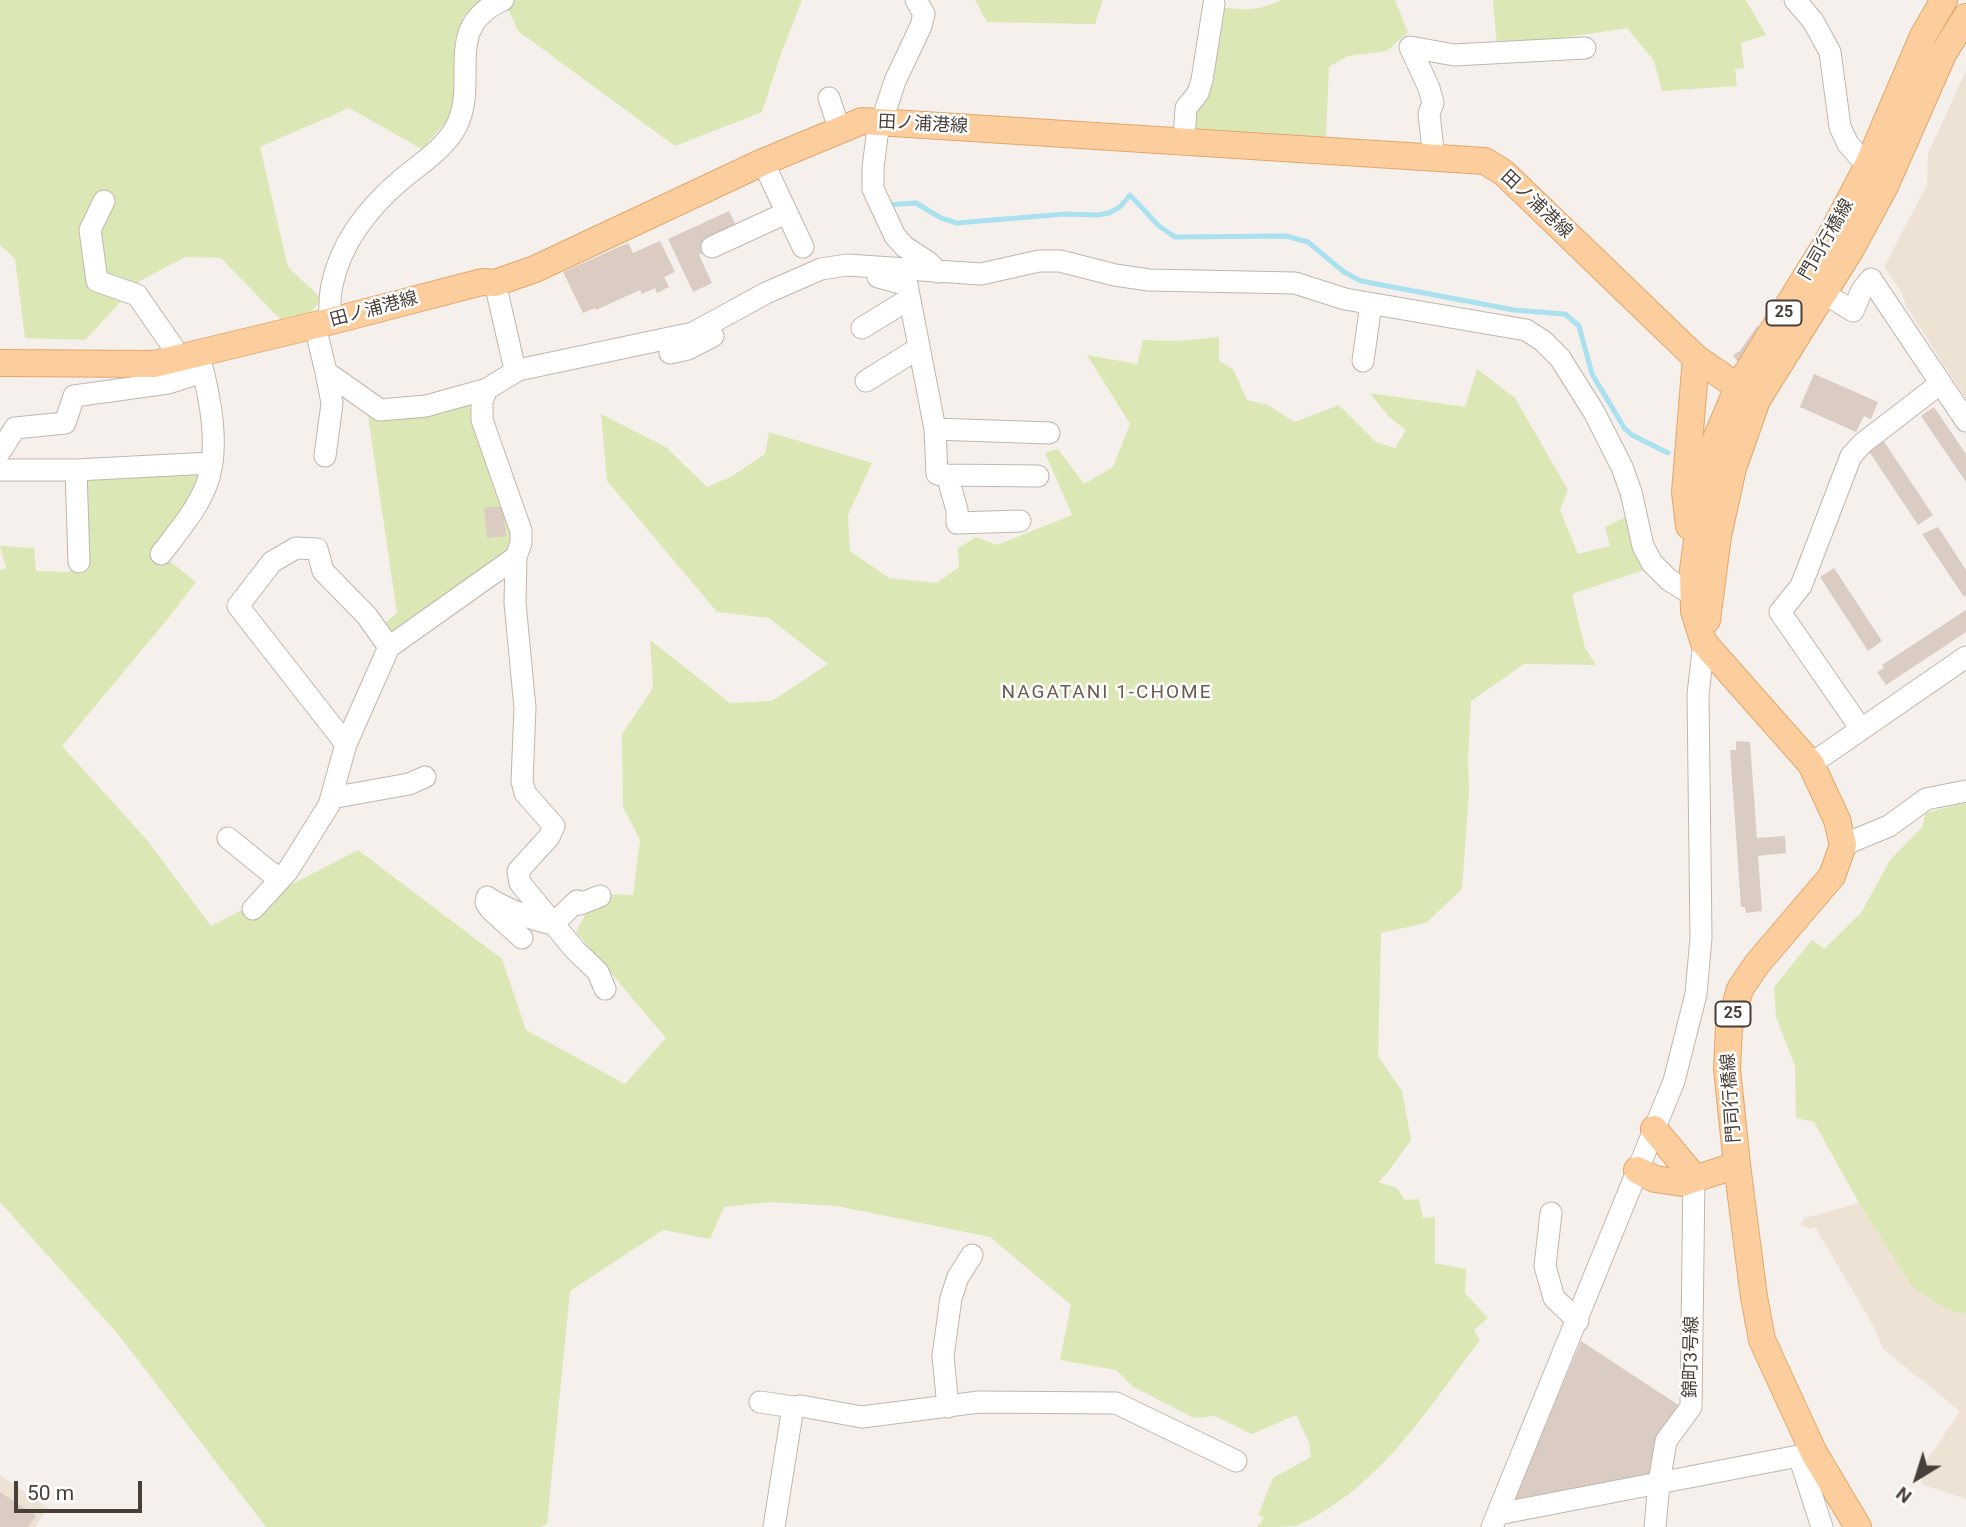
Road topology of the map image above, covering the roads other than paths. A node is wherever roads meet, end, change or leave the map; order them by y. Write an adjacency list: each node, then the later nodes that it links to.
1 (503, 0): 27 (street)
2 (916, 0): 10 (street)
3 (1795, 0): 14 (street)
4 (1944, 0): 14 (main road, 門司行橋線 / 25)
5 (1214, 4): 11 (street)
6 (1966, 18): 15 (main road, 門司行橋線 / 25)
7 (1585, 48): 12 (street)
8 (829, 98): 9 (street)
9 (836, 119)
10 (881, 123): 11 (main road, 田ノ浦港線); 13 (main road, 田ノ浦港線); 21 (street)
11 (1184, 141): 12 (main road, 田ノ浦港線)
12 (1434, 159): 31 (main road, 田ノ浦港線)
13 (763, 162): 17 (street); 22 (main road, 田ノ浦港線)
14 (1867, 167): 15 (street); 40 (main road, 門司行橋線 / 25)
15 (1885, 186): 24 (main road, 門司行橋線 / 25)
16 (104, 201): 33 (street)
17 (786, 213): 18 (street); 19 (street)
18 (712, 247)
19 (803, 247)
20 (867, 266): 21 (street); 23 (street); 25 (street)
21 (938, 272): 26 (street)
22 (495, 283): 27 (main road, 田ノ浦港線); 35 (street)
23 (766, 293): 30 (street); 35 (street)
24 (1825, 295): 38 (street); 40 (main road, 門司行橋線 / 25)
25 (909, 299): 28 (street); 29 (street)
26 (1371, 304): 32 (street); 55 (street)
27 (322, 324): 33 (main road, 田ノ浦港線); 36 (street)
28 (862, 328)
29 (919, 348): 37 (street); 42 (street)
30 (670, 353)
31 (1696, 358): 40 (main road, 田ノ浦港線); 55 (main road)
32 (1363, 361)
33 (192, 362): 34 (main road, 田ノ浦港線); 44 (street); 46 (street)
34 (0, 363)
35 (518, 370): 39 (street)
36 (326, 373): 39 (street); 45 (street)
37 (866, 381)
38 (1941, 383): 41 (street); 59 (street)
39 (487, 389): 53 (street)
40 (1747, 394): 55 (main road, 門司行橋線 / 25); 56 (main road, 門司行橋線 / 25)
41 (1966, 421)
42 (935, 429): 43 (street); 49 (street)
43 (1049, 433)
44 (0, 452)
45 (325, 456)
46 (211, 463): 48 (street); 52 (street)
47 (0, 470): 48 (street)
48 (76, 470): 54 (street)
49 (947, 475): 50 (street); 51 (street)
50 (1038, 476)
51 (1020, 521)
52 (161, 554)
53 (516, 557): 57 (street); 72 (street)
54 (79, 562)
55 (1693, 583): 56 (main road, 門司行橋線 / 25)
56 (1704, 643): 61 (main road, 門司行橋線 / 25); 75 (street)
57 (389, 647): 60 (street); 60 (street)
58 (1966, 657): 59 (street)
59 (1861, 729): 61 (street)
60 (346, 744): 65 (street)
61 (1811, 764): 68 (main road, 門司行橋線 / 25)
62 (425, 777): 65 (street)
63 (1966, 779): 66 (street)
64 (1966, 791): 66 (street)
65 (331, 798): 69 (street)
66 (1926, 799): 68 (street)
67 (228, 838): 69 (street)
68 (1843, 845): 76 (main road, 門司行橋線 / 25)
69 (281, 877): 71 (street)
70 (600, 896): 72 (street)
71 (253, 909)
72 (554, 924): 73 (street); 74 (street)
73 (522, 938)
74 (605, 989)
75 (1654, 1129): 77 (street); 78 (main road)
76 (1737, 1165): 78 (main road); 85 (main road, 門司行橋線 / 25)
77 (1637, 1170): 78 (main road); 81 (street)
78 (1694, 1177): 87 (street, 錦町3号線)
79 (1551, 1213): 81 (street)
80 (972, 1255): 84 (street)
81 (1578, 1321): 88 (street)
82 (760, 1402): 83 (street)
83 (793, 1407): 84 (street); 89 (street)
84 (948, 1407): 86 (street)
85 (1807, 1454): 87 (street); 91 (street); 92 (main road, 門司行橋線 / 25)
86 (1236, 1461)
87 (1659, 1483): 88 (street); 90 (street, 錦町3号線)
88 (1495, 1520)
89 (774, 1527)
90 (1655, 1527)
91 (1822, 1527)
92 (1858, 1527)

